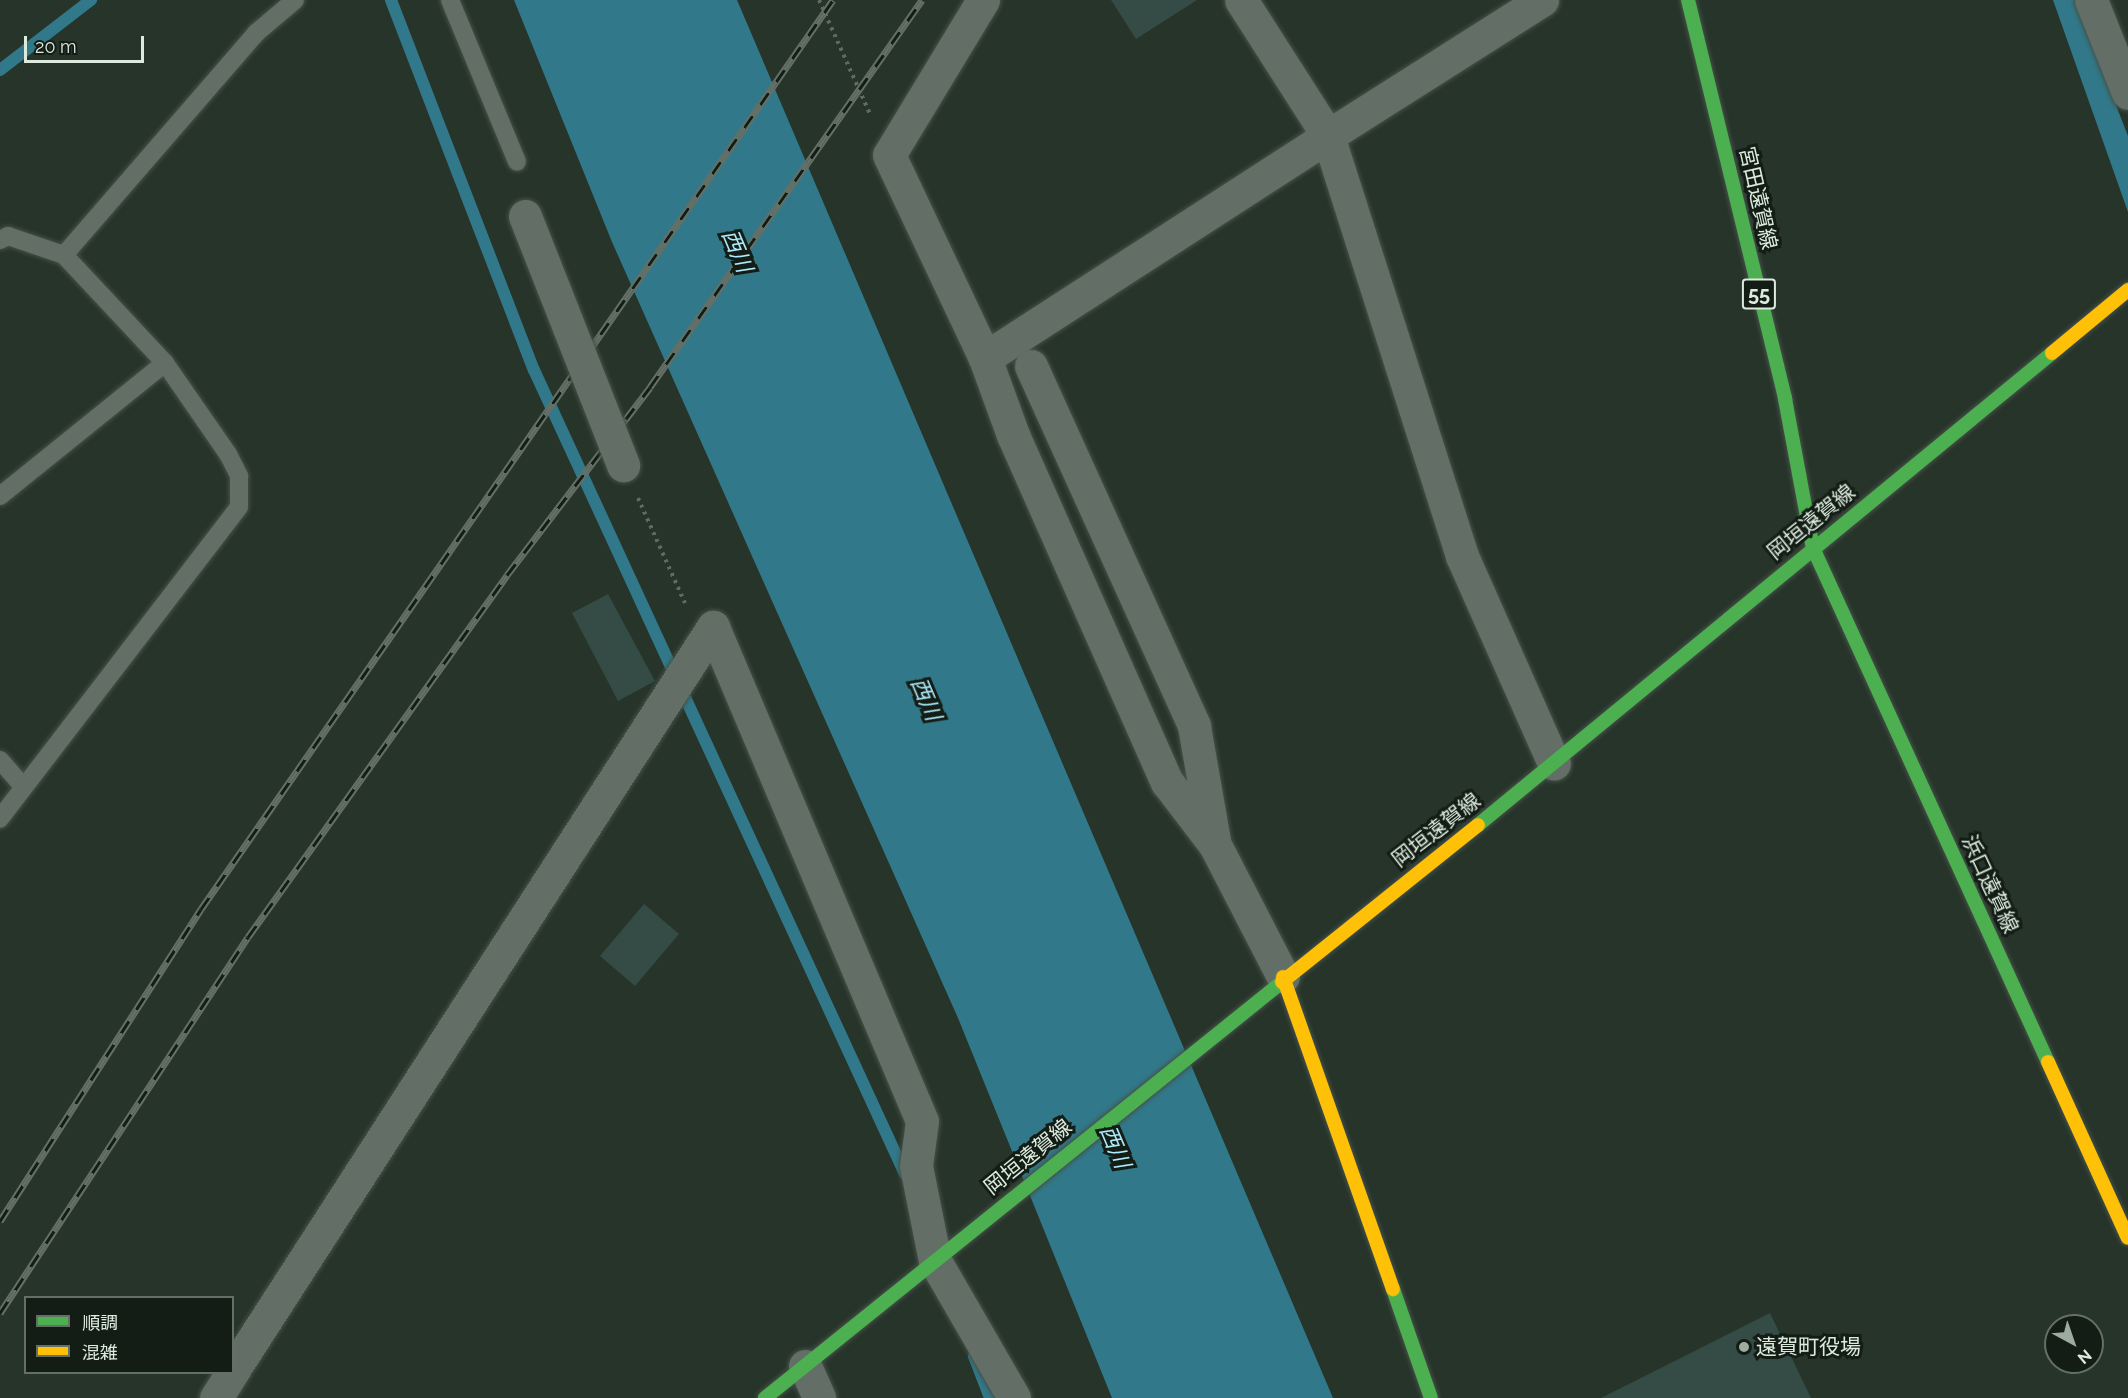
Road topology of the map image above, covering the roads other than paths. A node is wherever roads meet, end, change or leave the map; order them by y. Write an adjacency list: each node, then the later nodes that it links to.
1 (295, 0): 13 (lane)
2 (450, 0): 10 (lane)
3 (983, 0): 15 (street)
4 (1241, 0): 9 (street)
5 (1542, 0): 9 (street)
6 (1688, 0): 20 (main road, 宮田遠賀線 / 55)
7 (2091, 0): 8 (street)
8 (2128, 93)
9 (1328, 135): 15 (street); 22 (street)
10 (517, 162)
11 (525, 216): 18 (street, bridge)
12 (0, 240): 13 (lane)
13 (64, 255): 16 (lane)
14 (2128, 290): 20 (main road, 岡垣遠賀線)
15 (985, 358): 25 (street)
16 (165, 363): 19 (lane); 23 (lane)
17 (1031, 366): 25 (street)
18 (623, 465)
19 (0, 496)
20 (1813, 548): 22 (main road, 岡垣遠賀線); 27 (main road, 浜口遠賀線)
21 (0, 760): 23 (lane)
22 (1554, 764): 26 (main road, 岡垣遠賀線)
23 (23, 786): 24 (lane)
24 (0, 819)
25 (1215, 846): 26 (street)
26 (1283, 977): 28 (main road, 岡垣遠賀線); 36 (main road)
27 (2128, 1238)
28 (935, 1261): 29 (main road, 岡垣遠賀線); 30 (street); 35 (street)
29 (805, 1366): 33 (main road, 岡垣遠賀線); 34 (street)
30 (234, 1369)
31 (231, 1374): 32 (street)
32 (216, 1398)
33 (765, 1398)
34 (819, 1398)
35 (1014, 1398)
36 (1431, 1398)

